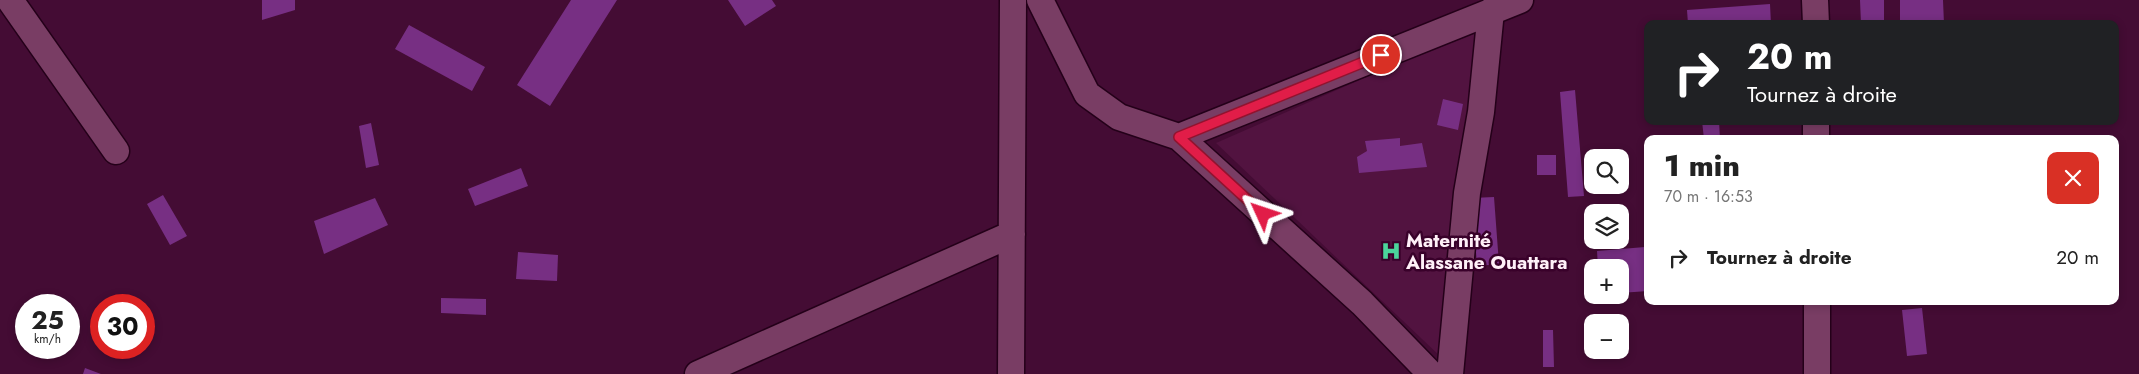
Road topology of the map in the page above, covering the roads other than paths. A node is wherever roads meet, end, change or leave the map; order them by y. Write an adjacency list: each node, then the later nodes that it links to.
1 (10, 0): 9 (street)
2 (1013, 0): 10 (street)
3 (1040, 0): 8 (street)
4 (1520, 0): 6 (street)
5 (1816, 0): 7 (street)
6 (1491, 10): 8 (street); 15 (street)
7 (1816, 20)
8 (1179, 137): 14 (street)
9 (116, 151)
10 (1012, 234): 12 (street); 13 (street)
11 (1816, 305): 16 (street)
12 (698, 374)
13 (1011, 374)
14 (1431, 374)
15 (1450, 374)
16 (1817, 374)

